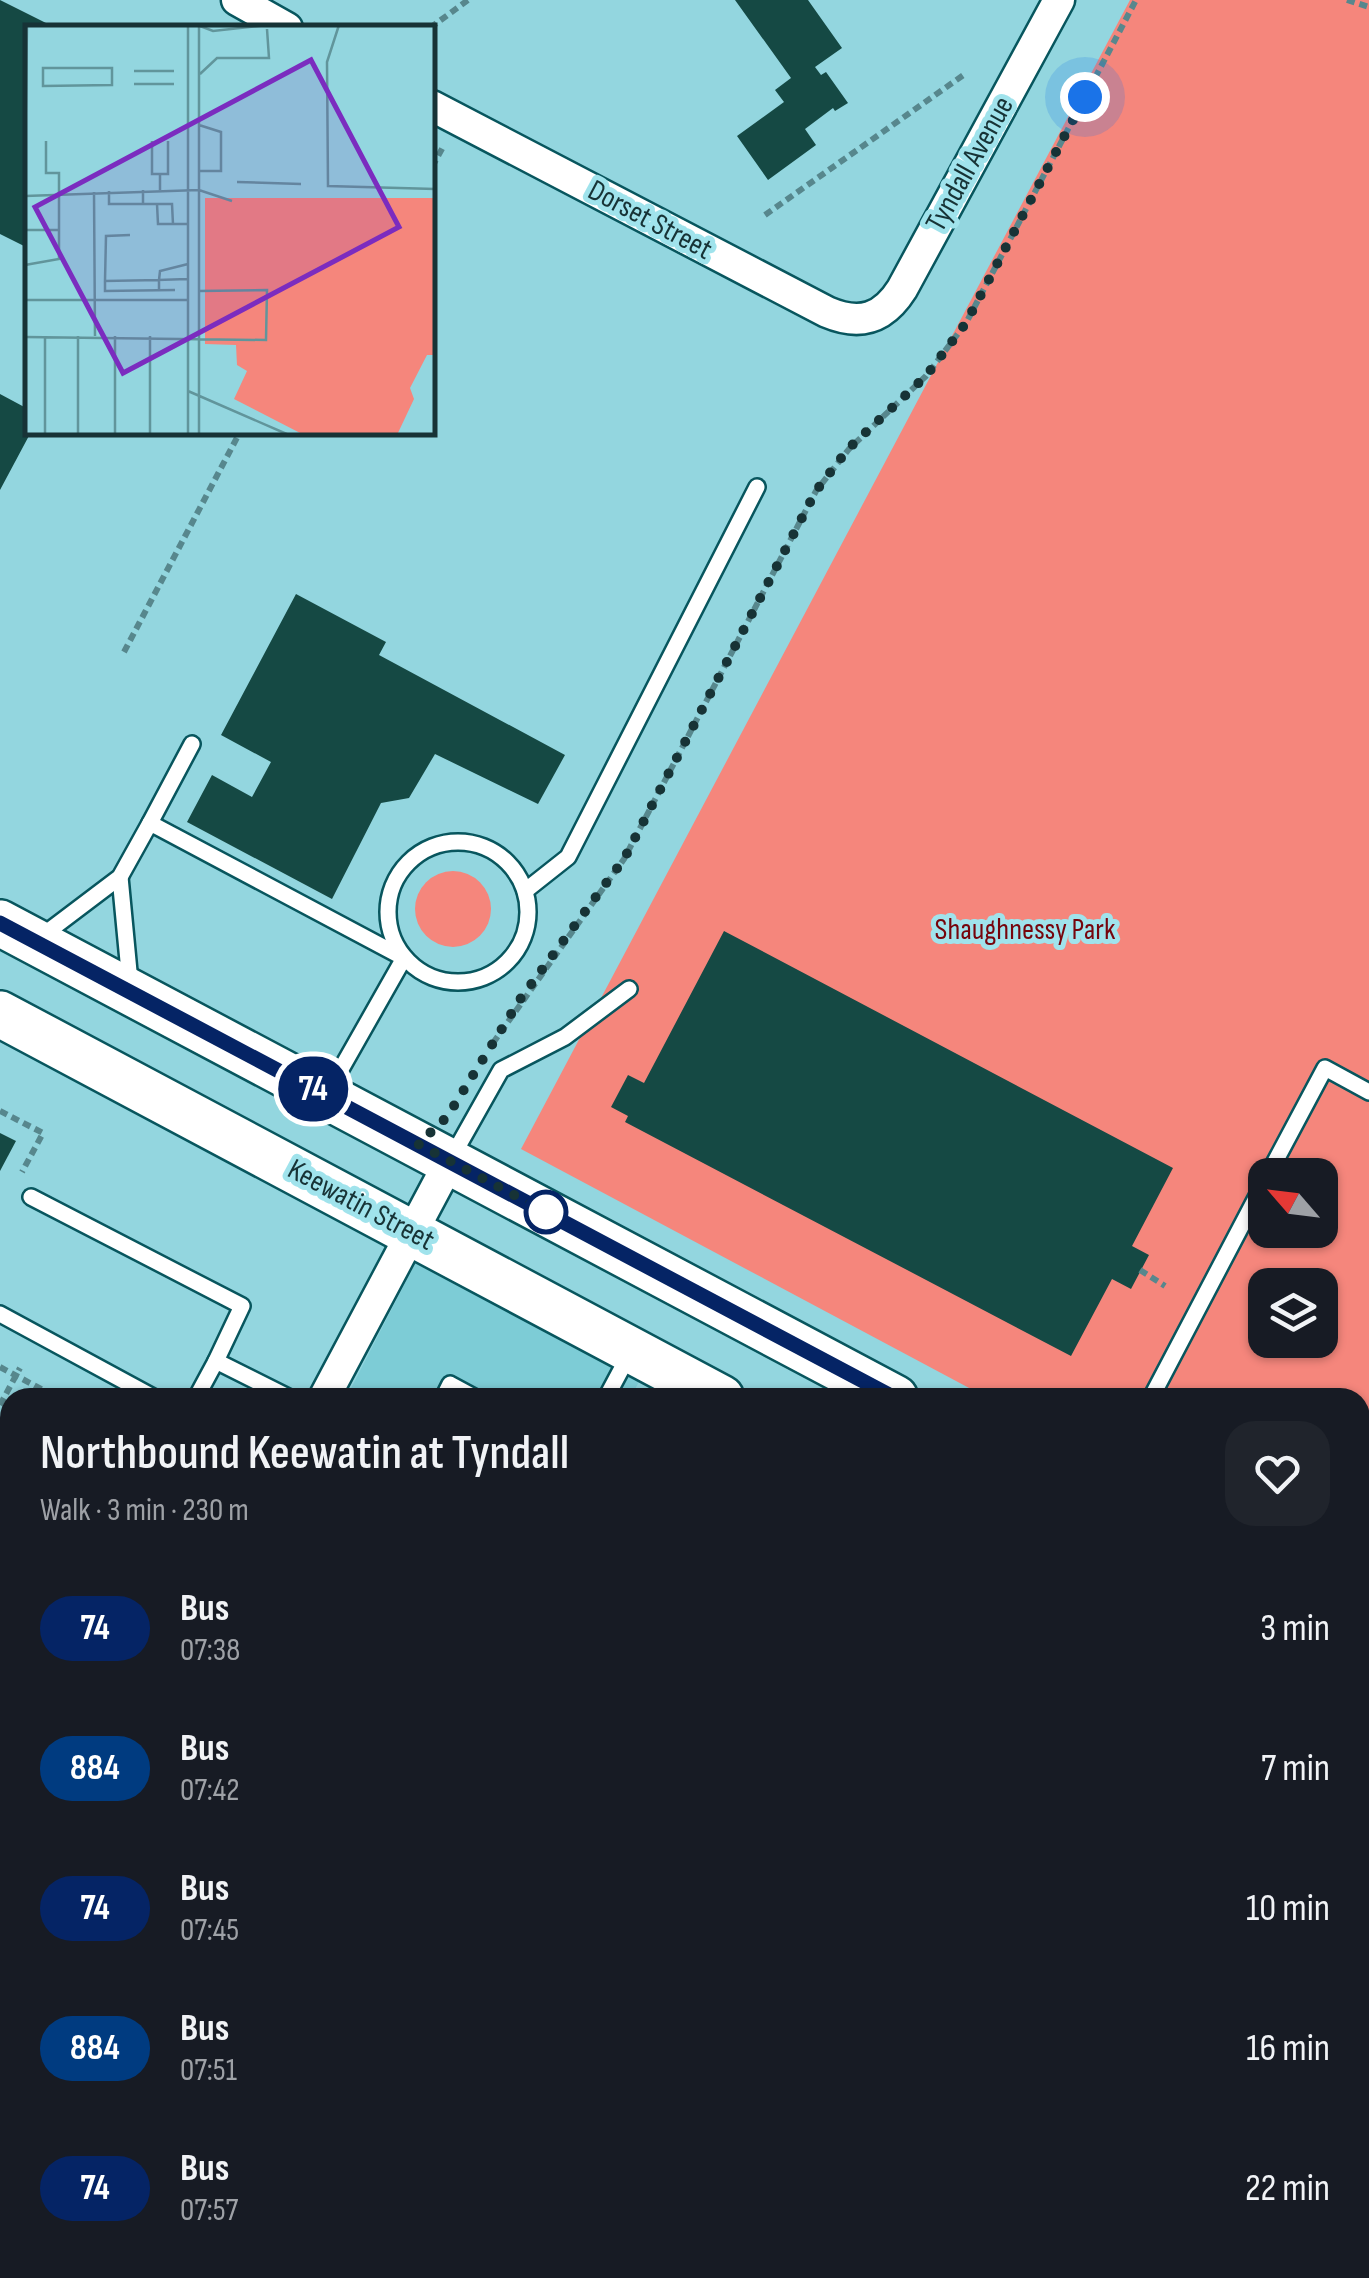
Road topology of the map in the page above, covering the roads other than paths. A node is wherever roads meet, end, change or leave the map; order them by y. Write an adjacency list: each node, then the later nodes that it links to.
1 (237, 0): 3 (street)
2 (1059, 0): 5 (street, Tyndall Avenue)
3 (283, 25)
4 (435, 108): 5 (street, Dorset Street)
5 (871, 319)
6 (757, 488): 10 (lane)
7 (192, 744): 8 (lane)
8 (150, 823): 9 (lane); 12 (lane)
9 (120, 876): 11 (lane); 14 (lane)
10 (525, 892): 12 (lane); 12 (lane)
11 (17, 932): 14 (main road)
12 (404, 958): 17 (lane)
13 (629, 988): 19 (lane)
14 (131, 992): 17 (main road)
15 (0, 1014): 22 (main road, Keewatin Street)
16 (1369, 1092): 18 (lane)
17 (326, 1096): 19 (main road)
18 (1278, 1158)
19 (450, 1161): 22 (street); 32 (main road)
20 (30, 1197): 25 (lane)
21 (1248, 1214): 33 (lane)
22 (412, 1232): 24 (main road, Keewatin Street); 29 (street)
23 (0, 1314): 26 (lane)
24 (631, 1350): 30 (lane); 31 (main road, Keewatin Street)
25 (216, 1361): 27 (lane); 28 (lane)
26 (137, 1388)
27 (201, 1388)
28 (270, 1388)
29 (329, 1388)
30 (611, 1388)
31 (702, 1388)
32 (876, 1388)
33 (1156, 1388)

